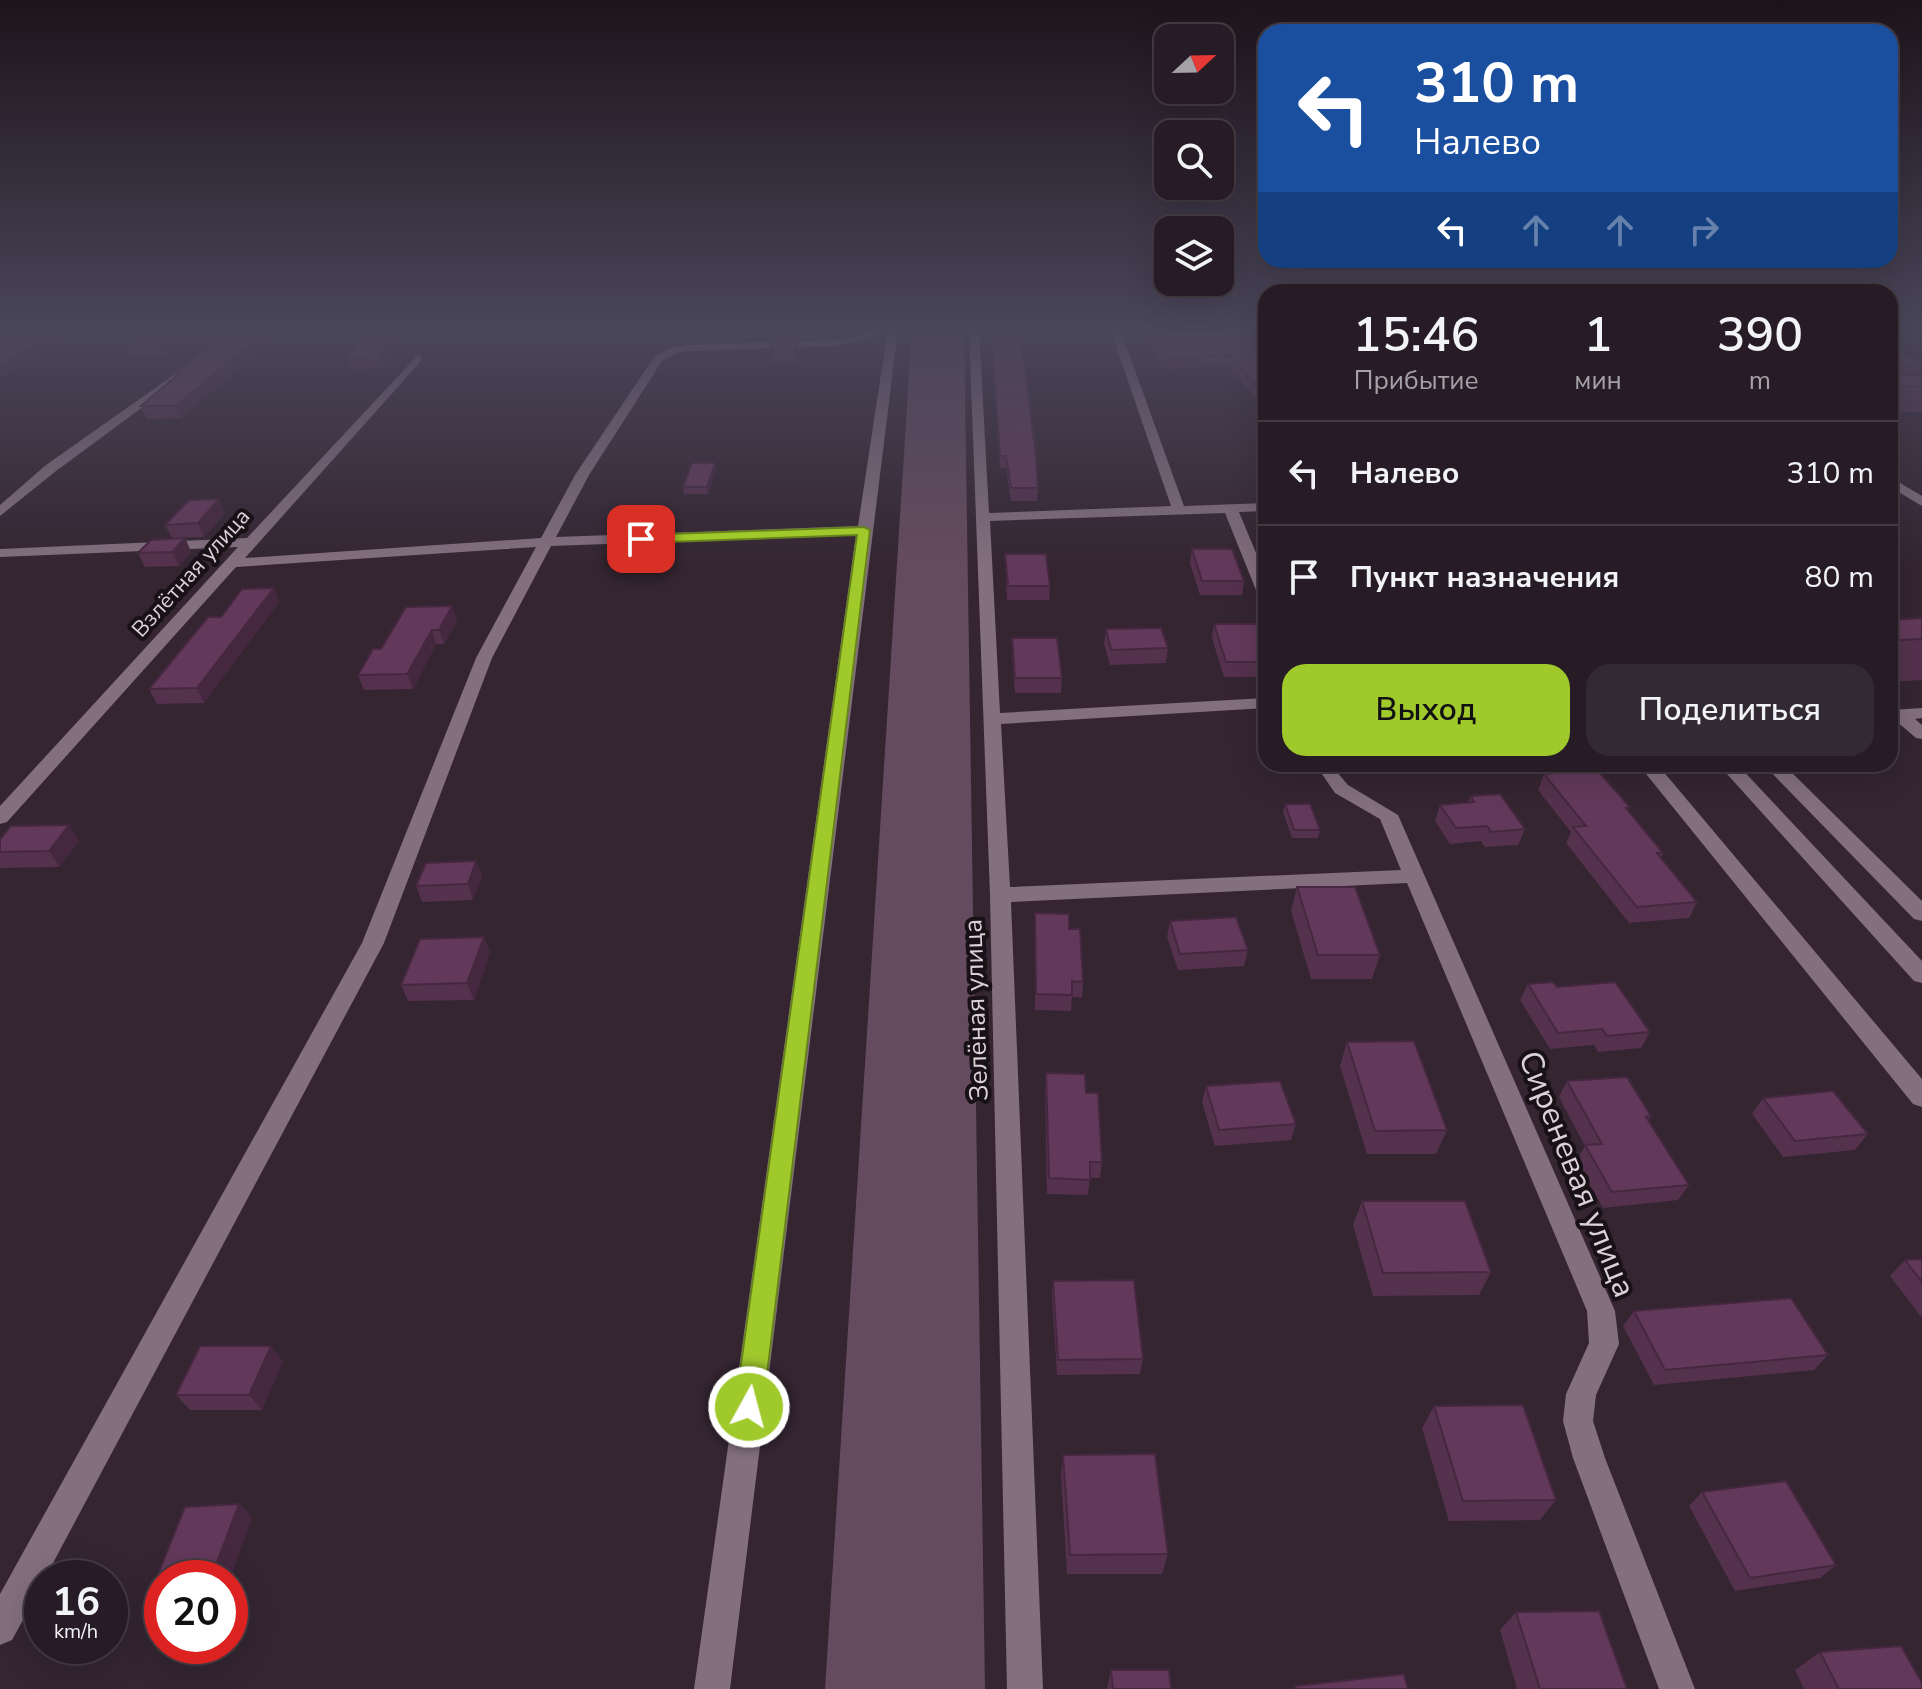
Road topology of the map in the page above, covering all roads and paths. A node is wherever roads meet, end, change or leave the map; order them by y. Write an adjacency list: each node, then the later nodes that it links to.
1 (134, 408): 12 (street)
2 (372, 408): 15 (street, Взлётная улица)
3 (627, 408): 16 (street)
4 (883, 408): 14 (street)
5 (978, 408): 13 (street, Зелёная улица)
6 (1143, 408): 11 (street)
7 (1898, 486): 8 (street)
8 (1922, 502)
9 (1258, 507): 10 (street)
10 (1230, 508): 11 (street); 19 (street)
11 (1179, 510): 13 (street)
12 (0, 512)
13 (983, 517): 24 (street, Зелёная улица)
14 (864, 530): 16 (street); 37 (street)
15 (248, 542): 17 (street); 18 (street, Взлётная улица)
16 (546, 542): 18 (street); 36 (street)
17 (0, 553)
18 (230, 563): 30 (street, Взлётная улица)
19 (1258, 576)
20 (1258, 703): 24 (street)
21 (1922, 713): 22 (street)
22 (1898, 715)
23 (1898, 717): 25 (street)
24 (990, 719): 32 (street, Зелёная улица)
25 (1922, 734)
26 (1328, 772): 31 (street, Сиреневая улица)
27 (1654, 772): 35 (street)
28 (1734, 772): 34 (street)
29 (1780, 772): 33 (street)
30 (0, 818)
31 (1415, 876): 32 (street); 39 (street, Сиреневая улица)
32 (1000, 895): 38 (street, Зелёная улица)
33 (1920, 910)
34 (1922, 975)
35 (1922, 1097)
36 (0, 1628)
37 (712, 1689)
38 (1025, 1689)
39 (1677, 1689)

